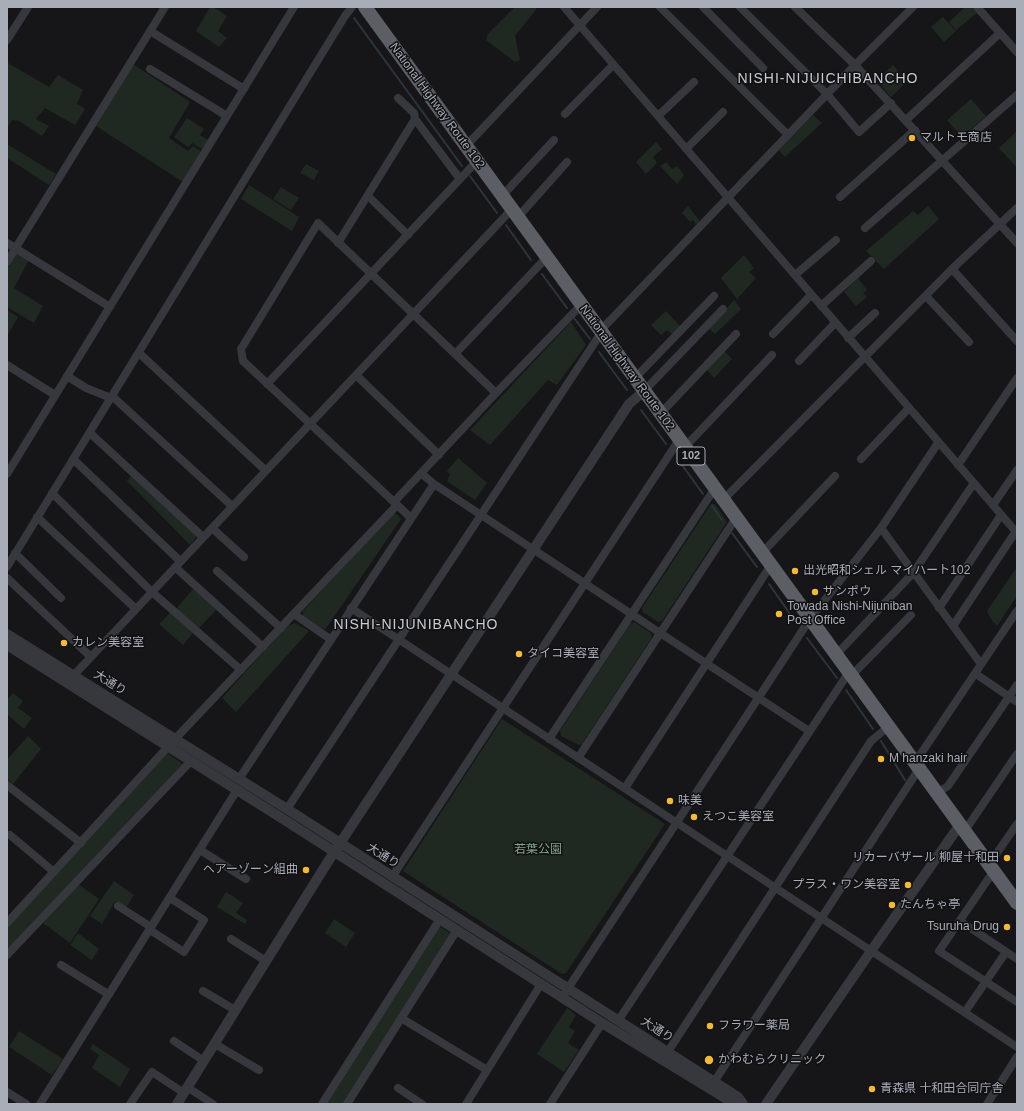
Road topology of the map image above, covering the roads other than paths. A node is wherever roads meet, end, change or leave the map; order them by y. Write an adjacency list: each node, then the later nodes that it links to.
1 (28, 7): 17 (street)
2 (165, 7): 15 (street)
3 (294, 7): 24 (street)
4 (352, 7): 80 (street)
5 (365, 7): 38 (highway, National Highway Route 102 / 102)
6 (564, 7): 14 (street)
7 (597, 7): 14 (street)
8 (660, 7): 36 (street)
9 (703, 7): 21 (street)
10 (740, 7): 25 (street)
11 (795, 7): 20 (street)
12 (913, 7): 20 (street)
13 (977, 7): 16 (street)
14 (580, 26): 19 (street); 38 (street)
15 (150, 31): 24 (street); 57 (street)
16 (1000, 33): 18 (street); 34 (street)
17 (7, 39)
18 (1017, 52)
19 (612, 65): 30 (street); 32 (street)
20 (855, 65): 25 (street); 28 (street)
21 (763, 68)
22 (150, 69): 31 (street)
23 (694, 82): 32 (street)
24 (244, 89): 31 (street)
25 (827, 94): 28 (street); 36 (street)
26 (1017, 95): 41 (street)
27 (398, 98): 33 (street)
28 (890, 103): 34 (street)
29 (723, 112): 39 (street)
30 (565, 114)
31 (227, 116): 69 (street)
32 (658, 116): 39 (street)
33 (415, 119): 43 (street); 44 (street)
34 (906, 120): 35 (street)
35 (915, 130): 41 (street); 46 (street)
36 (788, 135): 47 (street)
37 (554, 140): 45 (street)
38 (466, 146): 40 (highway, National Highway Route 102 / 102)
39 (686, 149): 47 (street)
40 (477, 161): 43 (street); 45 (highway, National Highway Route 102 / 102)
41 (944, 161): 50 (street); 51 (street)
42 (567, 162): 49 (street)
43 (460, 179): 52 (street)
44 (368, 196): 52 (street); 55 (street)
45 (502, 196): 49 (highway, National Highway Route 102 / 102)
46 (840, 197)
47 (728, 198): 63 (street); 74 (street)
48 (1017, 208): 50 (street)
49 (515, 213): 58 (highway, National Highway Route 102 / 102); 72 (street)
50 (1000, 223): 56 (street); 61 (street)
51 (865, 228)
52 (408, 235): 62 (street)
53 (836, 240): 63 (street)
54 (7, 243): 57 (street)
55 (338, 243): 62 (street); 89 (street)
56 (1017, 243)
57 (16, 248): 60 (street); 69 (street)
58 (546, 257): 67 (highway, National Highway Route 102 / 102); 81 (street)
59 (871, 261): 68 (street)
60 (7, 262)
61 (952, 270): 66 (street); 78 (street)
62 (371, 274): 72 (street); 89 (street)
63 (794, 275): 64 (street)
64 (811, 295): 68 (street); 76 (street)
65 (714, 296): 88 (street)
66 (926, 296): 79 (street); 83 (street)
67 (581, 305): 74 (highway, National Highway Route 102 / 102); 92 (street)
68 (821, 306): 73 (street)
69 (110, 307): 87 (street)
70 (723, 309): 91 (street)
71 (875, 313): 77 (street)
72 (413, 314): 81 (street); 86 (street)
73 (835, 322): 77 (street); 84 (street)
74 (600, 332): 88 (highway, National Highway Route 102 / 102); 119 (street)
75 (736, 334): 96 (street)
76 (773, 334)
77 (848, 338): 83 (street)
78 (1017, 341)
79 (970, 342)
80 (139, 353): 94 (street); 105 (street)
81 (455, 354): 92 (street)
82 (772, 356): 100 (street)
83 (866, 358): 95 (street); 114 (street)
84 (798, 361)
85 (7, 365): 93 (street)
86 (356, 375): 97 (street); 101 (street)
87 (67, 376): 93 (street); 94 (street)
88 (634, 379): 91 (highway, National Highway Route 102 / 102)
89 (267, 384): 97 (street)
90 (1016, 384): 104 (street)
91 (644, 391): 96 (highway, National Highway Route 102 / 102); 127 (street)
92 (496, 393): 101 (street)
93 (55, 395): 107 (street)
94 (112, 397): 98 (street); 117 (street)
95 (909, 408): 99 (street); 103 (street)
96 (660, 414): 100 (highway, National Highway Route 102 / 102)
97 (309, 423): 105 (street); 115 (street)
98 (90, 433): 102 (street); 126 (street)
99 (938, 442): 104 (street); 124 (street)
100 (682, 444): 112 (highway, National Highway Route 102 / 102); 137 (street)
101 (439, 455): 108 (street)
102 (73, 459): 113 (street); 131 (street)
103 (861, 459)
104 (958, 465): 110 (street)
105 (265, 470): 117 (street)
106 (1017, 470): 116 (street)
107 (7, 474)
108 (422, 474): 111 (street); 115 (street)
109 (835, 476): 129 (street)
110 (974, 483): 116 (street); 135 (street)
111 (434, 484): 119 (street); 121 (street)
112 (714, 488): 114 (highway, National Highway Route 102 / 102); 145 (street)
113 (52, 494): 120 (street); 138 (street)
114 (723, 500): 122 (highway, National Highway Route 102 / 102)
115 (396, 503): 121 (street); 144 (street)
116 (993, 505): 118 (street)
117 (232, 506): 123 (street)
118 (1001, 515): 125 (street); 141 (street)
119 (480, 516): 127 (street); 153 (street)
120 (37, 517): 128 (street); 142 (street)
121 (411, 518): 140 (street)
122 (736, 518): 129 (highway, National Highway Route 102 / 102); 150 (street)
123 (212, 528): 126 (street); 130 (street)
124 (881, 528): 135 (street); 147 (street)
125 (1016, 532): 148 (street)
126 (203, 537): 131 (street)
127 (532, 550): 137 (street); 161 (street)
128 (15, 553): 133 (street); 139 (street)
129 (762, 553): 132 (highway, National Highway Route 102 / 102)
130 (244, 557)
131 (178, 564): 138 (street); 155 (street)
132 (771, 565): 147 (highway, National Highway Route 102 / 102); 158 (street)
133 (7, 567)
134 (217, 570): 149 (street)
135 (913, 572): 141 (street); 156 (street)
136 (7, 578): 157 (street)
137 (584, 584): 145 (street); 169 (street)
138 (152, 592): 142 (street); 160 (street)
139 (61, 598)
140 (351, 608): 152 (street); 153 (street)
141 (939, 608): 148 (street)
142 (136, 609): 157 (street)
143 (1017, 611): 159 (street)
144 (294, 614): 149 (street); 152 (street)
145 (631, 615): 150 (street); 172 (street)
146 (911, 615): 162 (street)
147 (810, 619): 156 (highway, National Highway Route 102 / 102); 167 (street)
148 (953, 626): 159 (street)
149 (281, 628): 155 (street)
150 (659, 633): 158 (street); 175 (street)
151 (7, 634): 164 (street, 大通り)
152 (330, 640): 178 (street)
153 (400, 640): 161 (street); 183 (street)
154 (7, 645): 173 (street, 大通り)
155 (263, 647): 160 (street)
156 (836, 655): 162 (highway, National Highway Route 102 / 102)
157 (91, 657): 164 (street)
158 (707, 664): 167 (street); 180 (street)
159 (981, 664): 163 (street)
160 (241, 670): 173 (street)
161 (450, 674): 169 (street); 189 (street)
162 (850, 674): 170 (highway, National Highway Route 102 / 102); 171 (street)
163 (976, 674): 166 (street); 177 (street)
164 (74, 675): 173 (street, 大通り)
165 (1017, 685): 166 (street)
166 (1009, 697): 168 (street); 182 (street)
167 (758, 698): 171 (street); 184 (street)
168 (1017, 702)
169 (503, 709): 172 (street); 194 (street)
170 (888, 727): 177 (highway, National Highway Route 102 / 102); 196 (street)
171 (809, 731): 191 (street)
172 (549, 739): 175 (street)
173 (172, 743): 176 (street, 大通り); 178 (street, 大通り); 188 (street)
174 (1017, 754): 186 (street)
175 (578, 758): 180 (street)
176 (191, 761): 181 (street, 大通り); 209 (street)
177 (916, 766): 182 (highway, National Highway Route 102 / 102); 200 (street)
178 (239, 779): 183 (street, 大通り)
179 (8, 787): 188 (street)
180 (625, 788): 184 (street)
181 (237, 790): 189 (street, 大通り); 190 (street)
182 (936, 794): 186 (highway, National Highway Route 102 / 102)
183 (287, 809): 189 (street, 大通り)
184 (676, 822): 191 (street); 216 (street)
185 (1017, 824): 192 (street)
186 (961, 829): 192 (highway, National Highway Route 102 / 102); 207 (street)
187 (10, 835): 193 (street)
188 (82, 843): 193 (street)
189 (337, 848): 194 (street, 大通り); 201 (street, 大通り); 211 (street)
190 (200, 850): 195 (street); 197 (street)
191 (727, 856): 196 (street); 222 (street)
192 (990, 869): 198 (highway, National Highway Route 102 / 102); 202 (street)
193 (54, 872): 203 (street)
194 (392, 877): 216 (street, 大通り)
195 (246, 879)
196 (775, 887): 200 (street); 227 (street)
197 (170, 898): 204 (street); 204 (street)
198 (1016, 900)
199 (118, 906): 204 (street)
200 (822, 918): 207 (street); 232 (street)
201 (440, 919): 205 (street, 大通り); 241 (street)
202 (960, 921): 208 (street); 213 (street)
203 (7, 923)
204 (150, 929): 217 (street)
205 (457, 930): 214 (street, 大通り); 221 (street)
206 (231, 939): 211 (street)
207 (871, 951): 220 (street); 248 (street)
208 (1006, 952): 210 (street); 213 (street)
209 (7, 955)
210 (1017, 959)
211 (266, 961): 219 (street)
212 (61, 965): 217 (street)
213 (986, 982): 218 (street); 220 (street)
214 (541, 984): 216 (street, 大通り); 231 (street)
215 (203, 991): 219 (street)
216 (565, 992): 222 (street, 大通り); 223 (street, 大通り)
217 (108, 994): 237 (street)
218 (1017, 1002)
219 (235, 1010): 225 (street)
220 (965, 1012): 226 (street)
221 (401, 1018): 231 (street); 242 (street)
222 (618, 1021): 227 (street, 大通り)
223 (602, 1023): 245 (street); 246 (street, 大通り)
224 (174, 1041): 229 (street)
225 (215, 1044): 229 (street); 230 (street)
226 (1017, 1047)
227 (667, 1053): 232 (street, 大通り)
228 (1017, 1057): 249 (street)
229 (204, 1061): 234 (street)
230 (259, 1070)
231 (487, 1070): 244 (street)
232 (714, 1082): 247 (street, 大通り)
233 (398, 1088): 243 (street)
234 (186, 1090): 238 (street); 239 (street); 240 (street)
235 (7, 1092): 236 (street)
236 (26, 1104)
237 (40, 1104)
238 (130, 1104)
239 (177, 1104)
240 (213, 1104)
241 (322, 1104)
242 (347, 1104)
243 (422, 1104)
244 (466, 1104)
245 (550, 1104)
246 (735, 1104)
247 (743, 1104)
248 (766, 1104)
249 (987, 1104)

